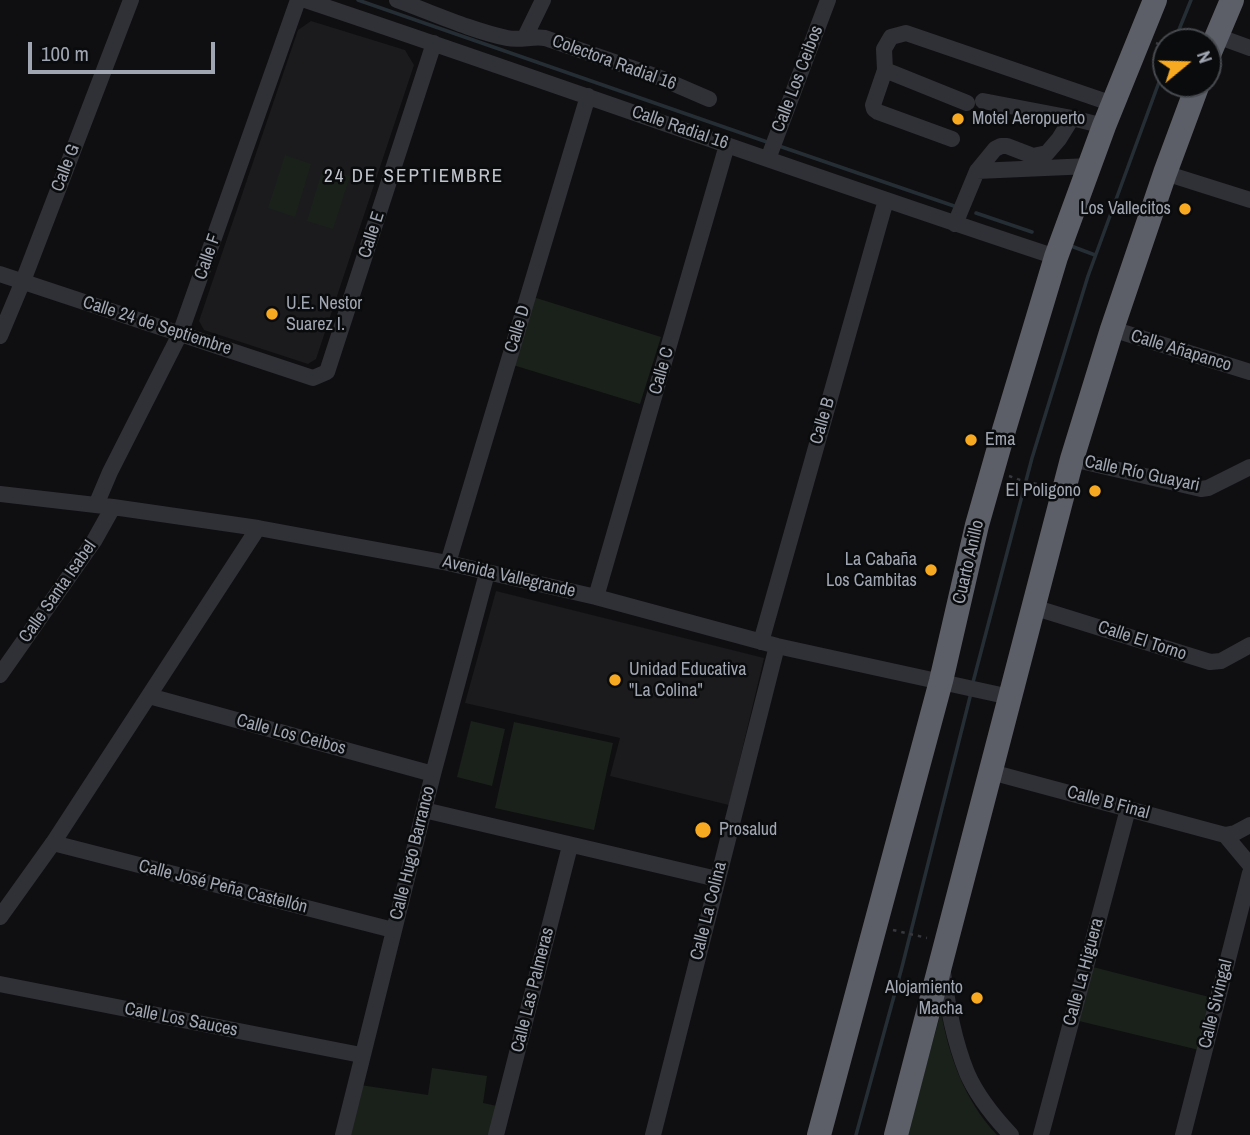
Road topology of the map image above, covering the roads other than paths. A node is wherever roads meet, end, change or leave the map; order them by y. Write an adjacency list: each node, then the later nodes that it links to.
1 (131, 0): 32 (street, Calle G)
2 (298, 0): 34 (street, Calle F)
3 (304, 0): 12 (street, Calle Radial 16)
4 (397, 0): 11 (street, Colectora Radial 16)
5 (543, 0): 10 (street)
6 (828, 0): 23 (street, Calle Los Ceibos)
7 (1155, 0): 19 (highway, Cuarto Anillo)
8 (1232, 0): 9 (highway)
9 (1220, 28)
10 (524, 37): 11 (street, Colectora Radial 16); 18 (street, Colectora Radial 16)
11 (474, 41): 12 (street, Calle Radial 16); 16 (street, Calle Radial 16)
12 (434, 43): 37 (street, Calle E)
13 (1222, 47): 14 (street)
14 (1250, 48)
15 (884, 69): 19 (street); 20 (street); 21 (street)
16 (588, 96): 22 (street, Calle Radial 16); 43 (street, Calle D)
17 (1193, 98): 26 (highway)
18 (709, 99)
19 (1109, 115): 20 (street); 24 (highway, Cuarto Anillo)
20 (1072, 118): 25 (street)
21 (952, 139)
22 (727, 145): 23 (street, Calle Radial 16); 45 (street, Calle C)
23 (768, 159): 27 (street, Calle Radial 16)
24 (1090, 166): 25 (street); 30 (highway, Cuarto Anillo)
25 (977, 171): 29 (street)
26 (1165, 173): 28 (street); 33 (highway)
27 (886, 200): 29 (street, Calle Radial 16); 47 (street, Calle B)
28 (1250, 200)
29 (955, 224): 30 (street, Calle Radial 16)
30 (1056, 257): 50 (highway, Cuarto Anillo)
31 (0, 274): 32 (street, Calle 24 de Septiembre)
32 (23, 281): 34 (street, Calle 24 de Septiembre); 35 (street, Calle G)
33 (1112, 329): 36 (street, Calle Añapanco); 38 (highway)
34 (180, 334): 37 (street, Calle 24 de Septiembre); 41 (street, Calle F)
35 (0, 336)
36 (1250, 372)
37 (313, 378)
38 (1072, 459): 39 (street, Calle Río Guayari); 46 (highway)
39 (1250, 467)
40 (0, 494): 41 (street, Avenida Vallegrande)
41 (104, 506): 42 (street, Avenida Vallegrande); 49 (street, Calle Santa Isabel)
42 (258, 528): 43 (street, Avenida Vallegrande); 51 (street)
43 (448, 563): 44 (street, Avenida Vallegrande)
44 (486, 573): 45 (street, Avenida Vallegrande); 54 (street, Calle Hugo Barranco)
45 (596, 597): 47 (street, Avenida Vallegrande)
46 (1033, 607): 48 (street, Calle El Torno); 52 (highway)
47 (769, 644): 50 (street, Avenida Vallegrande); 63 (street, Calle La Colina)
48 (1250, 646)
49 (0, 675)
50 (951, 684): 52 (street, Avenida Vallegrande); 72 (highway, Cuarto Anillo)
51 (149, 696): 54 (street, Calle Los Ceibos); 59 (street)
52 (1010, 697): 53 (highway)
53 (990, 772): 55 (street, Calle B Final); 66 (highway)
54 (433, 774): 56 (street, Calle Hugo Barranco)
55 (1128, 808): 58 (street, Calle B Final); 75 (street, Calle La Higuera)
56 (424, 810): 60 (street); 65 (street, Calle Hugo Barranco)
57 (1250, 825): 58 (street)
58 (1225, 835): 61 (street)
59 (53, 843): 64 (street); 65 (street, Calle José Peña Castellón)
60 (570, 846): 63 (street); 70 (street, Calle Las Palmeras)
61 (1250, 865)
62 (1250, 873): 76 (street, Calle Sivingal)
63 (717, 879): 71 (street, Calle La Colina)
64 (0, 917)
65 (393, 930): 68 (street, Calle Hugo Barranco)
66 (941, 962): 73 (highway); 74 (street)
67 (0, 984): 68 (street, Calle Los Sauces)
68 (362, 1055): 69 (street, Calle Hugo Barranco)
69 (342, 1135)
70 (496, 1135)
71 (653, 1135)
72 (819, 1135)
73 (896, 1135)
74 (1011, 1135)
75 (1041, 1135)
76 (1182, 1135)

